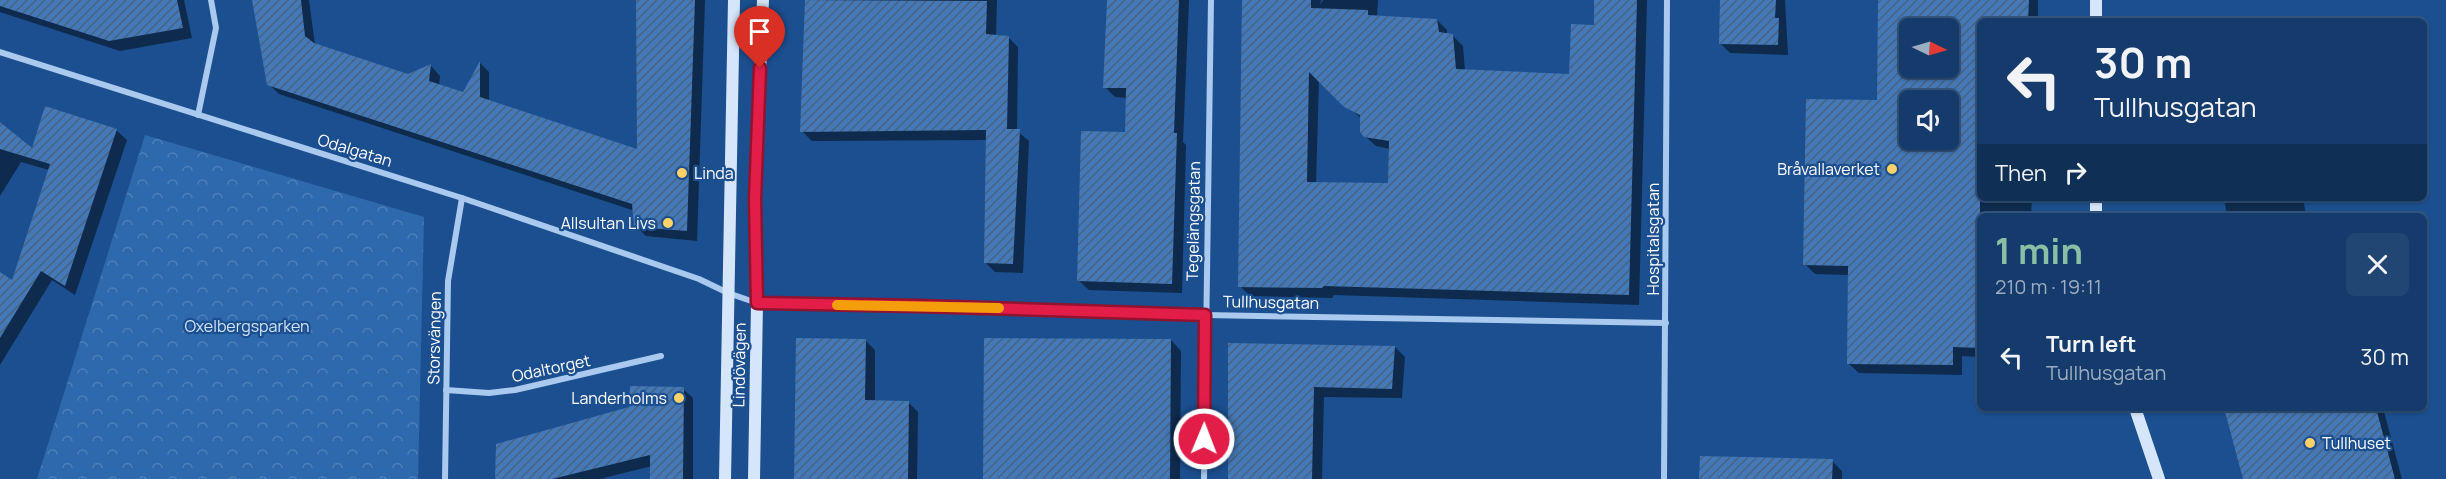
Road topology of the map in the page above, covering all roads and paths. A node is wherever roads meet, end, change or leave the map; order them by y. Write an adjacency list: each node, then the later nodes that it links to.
1 (211, 0): 9 (street)
2 (734, 0): 12 (main road, Lindövägen)
3 (763, 0): 13 (main road, Lindövägen)
4 (1211, 0): 14 (street, Tegelängsgatan)
5 (1668, 0): 15 (street, Hospitalsgatan)
6 (2096, 0): 7 (main road)
7 (2096, 18)
8 (0, 52): 9 (street, Odalgatan)
9 (198, 115): 10 (street, Odalgatan)
10 (462, 198): 11 (street, Odalgatan); 17 (street, Storsvängen)
11 (699, 279): 12 (street, Tullhusgatan)
12 (728, 293): 13 (street, Tullhusgatan); 20 (main road, Lindövägen)
13 (757, 303): 14 (street, Tullhusgatan); 21 (main road, Lindövägen)
14 (1205, 315): 15 (street, Tullhusgatan); 22 (street, Tegelängsgatan)
15 (1666, 323): 23 (street, Hospitalsgatan)
16 (661, 356): 17 (street, Odaltorget)
17 (446, 390): 19 (street, Storsvängen)
18 (2136, 411): 24 (main road)
19 (445, 479)
20 (725, 479)
21 (754, 479)
22 (1204, 479)
23 (1664, 479)
24 (2159, 479)

